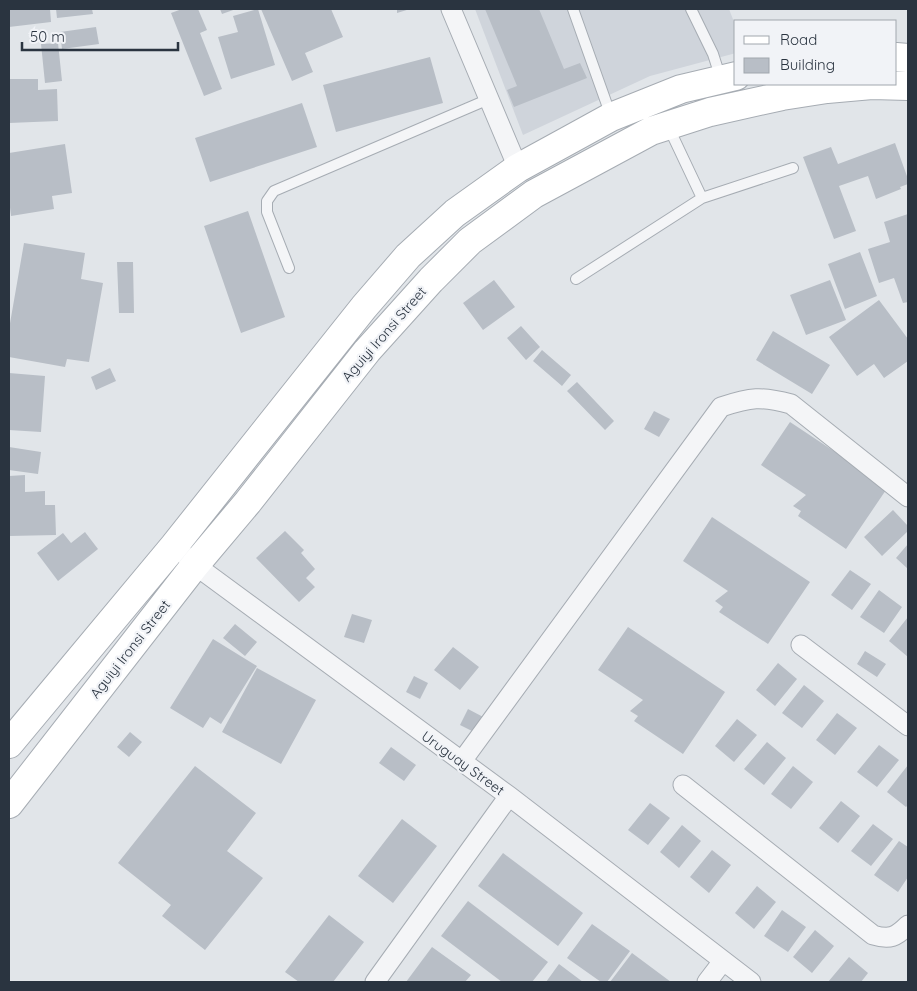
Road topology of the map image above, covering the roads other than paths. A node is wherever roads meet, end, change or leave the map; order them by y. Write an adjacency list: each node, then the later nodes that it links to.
1 (451, 9): 6 (street)
2 (573, 9): 7 (lane)
3 (692, 9): 4 (lane)
4 (728, 78): 7 (main road)
5 (908, 86): 8 (main road, Aguiyi Ironsi Street)
6 (489, 99): 9 (street); 12 (lane)
7 (611, 117): 9 (main road)
8 (668, 125): 11 (lane); 16 (main road, Aguiyi Ironsi Street)
9 (518, 168): 15 (main road)
10 (793, 168): 11 (lane)
11 (702, 198): 13 (lane)
12 (288, 268)
13 (576, 279)
14 (908, 497): 20 (street)
15 (174, 546): 16 (street, Uruguay Street); 19 (main road)
16 (195, 565): 20 (street, Uruguay Street); 23 (main road, Aguiyi Ironsi Street)
17 (801, 645): 18 (street)
18 (908, 726)
19 (9, 744)
20 (462, 761): 22 (street, Uruguay Street)
21 (683, 785): 24 (street)
22 (509, 796): 25 (street, Uruguay Street); 26 (street)
23 (10, 801)
24 (908, 925)
25 (723, 961): 27 (street); 28 (street, Uruguay Street)
26 (375, 982)
27 (707, 982)
28 (751, 982)

